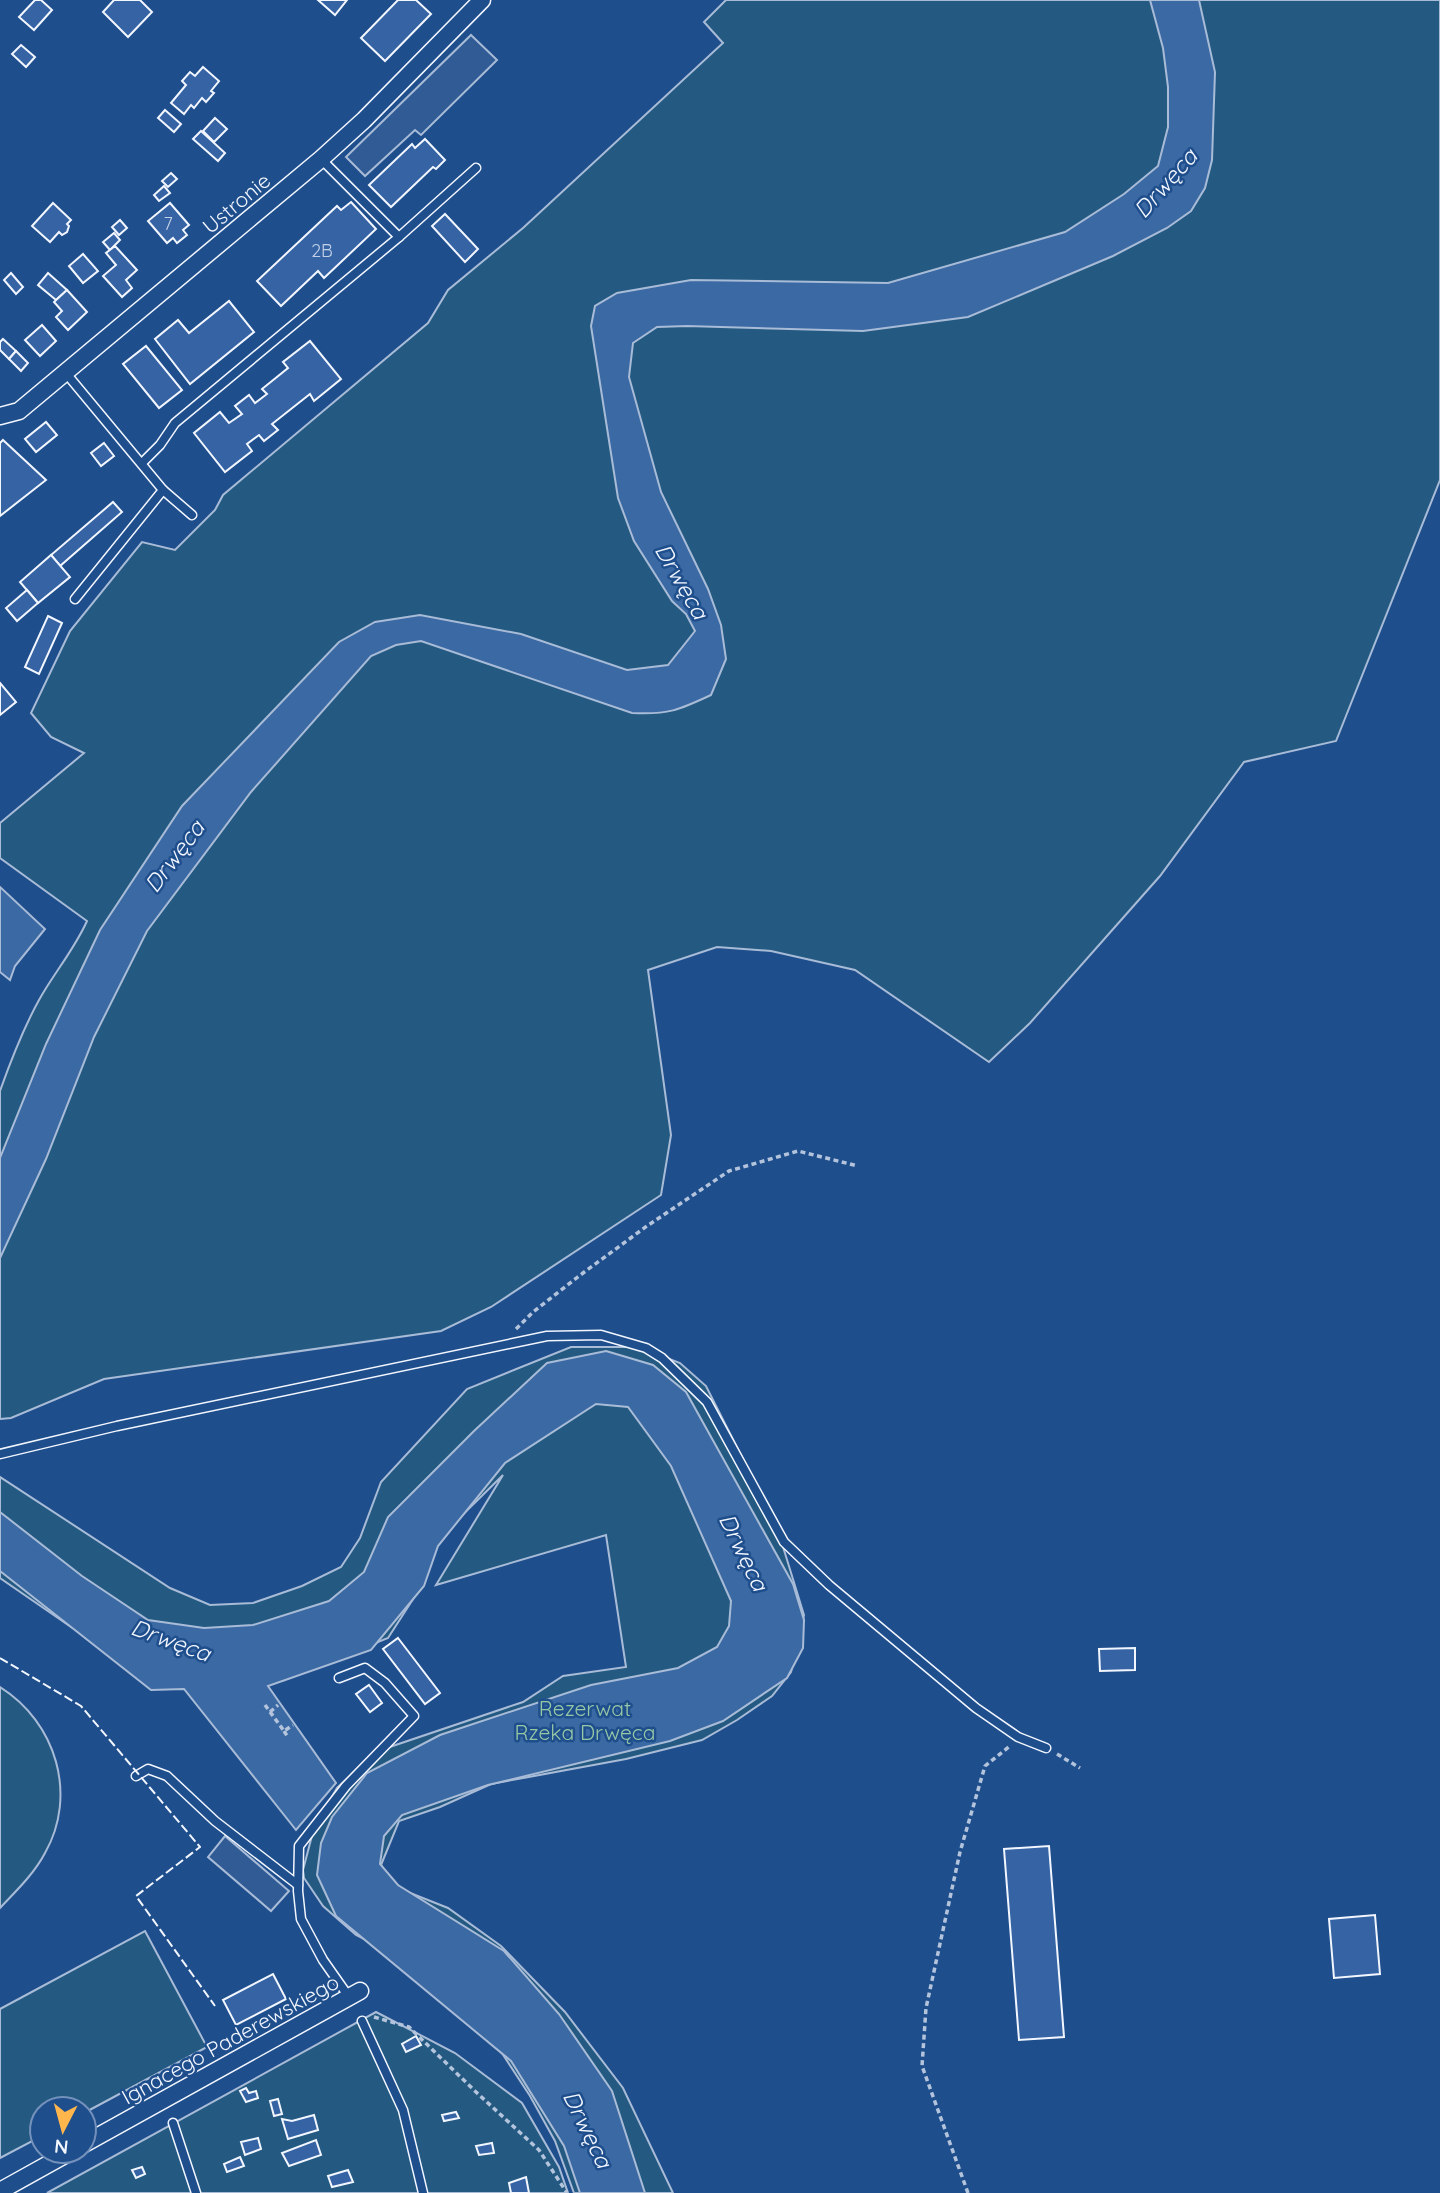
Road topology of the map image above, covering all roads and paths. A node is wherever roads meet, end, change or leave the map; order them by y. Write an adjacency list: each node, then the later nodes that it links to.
1 (482, 0): 2 (street, Ustronie)
2 (321, 159): 4 (lane); 5 (street, Ustronie)
3 (476, 168): 4 (lane)
4 (399, 237): 7 (lane)
5 (65, 372): 6 (street, Ustronie); 7 (lane)
6 (0, 416)
7 (142, 463): 8 (lane)
8 (163, 490): 9 (lane); 10 (lane)
9 (192, 515)
10 (75, 598)
11 (858, 1167): 12 (path)
12 (500, 1345): 13 (lane); 22 (lane)
13 (0, 1454)
14 (339, 1678): 25 (lane)
15 (265, 1705): 17 (path)
16 (278, 1705): 17 (path)
17 (270, 1712): 19 (path)
18 (293, 1725): 19 (path)
19 (284, 1731): 20 (path)
20 (288, 1737)
21 (1012, 1744): 35 (path)
22 (1046, 1748): 23 (path)
23 (1080, 1768)
24 (136, 1776): 25 (lane)
25 (298, 1885): 26 (lane)
26 (354, 1994): 29 (street, Ignacego Paderewskiego)
27 (365, 2018): 33 (lane); 34 (path)
28 (173, 2123): 32 (lane)
29 (98, 2136)
30 (49, 2165): 31 (street)
31 (5, 2191)
32 (196, 2193)
33 (423, 2193)
34 (567, 2193)
35 (968, 2193)

